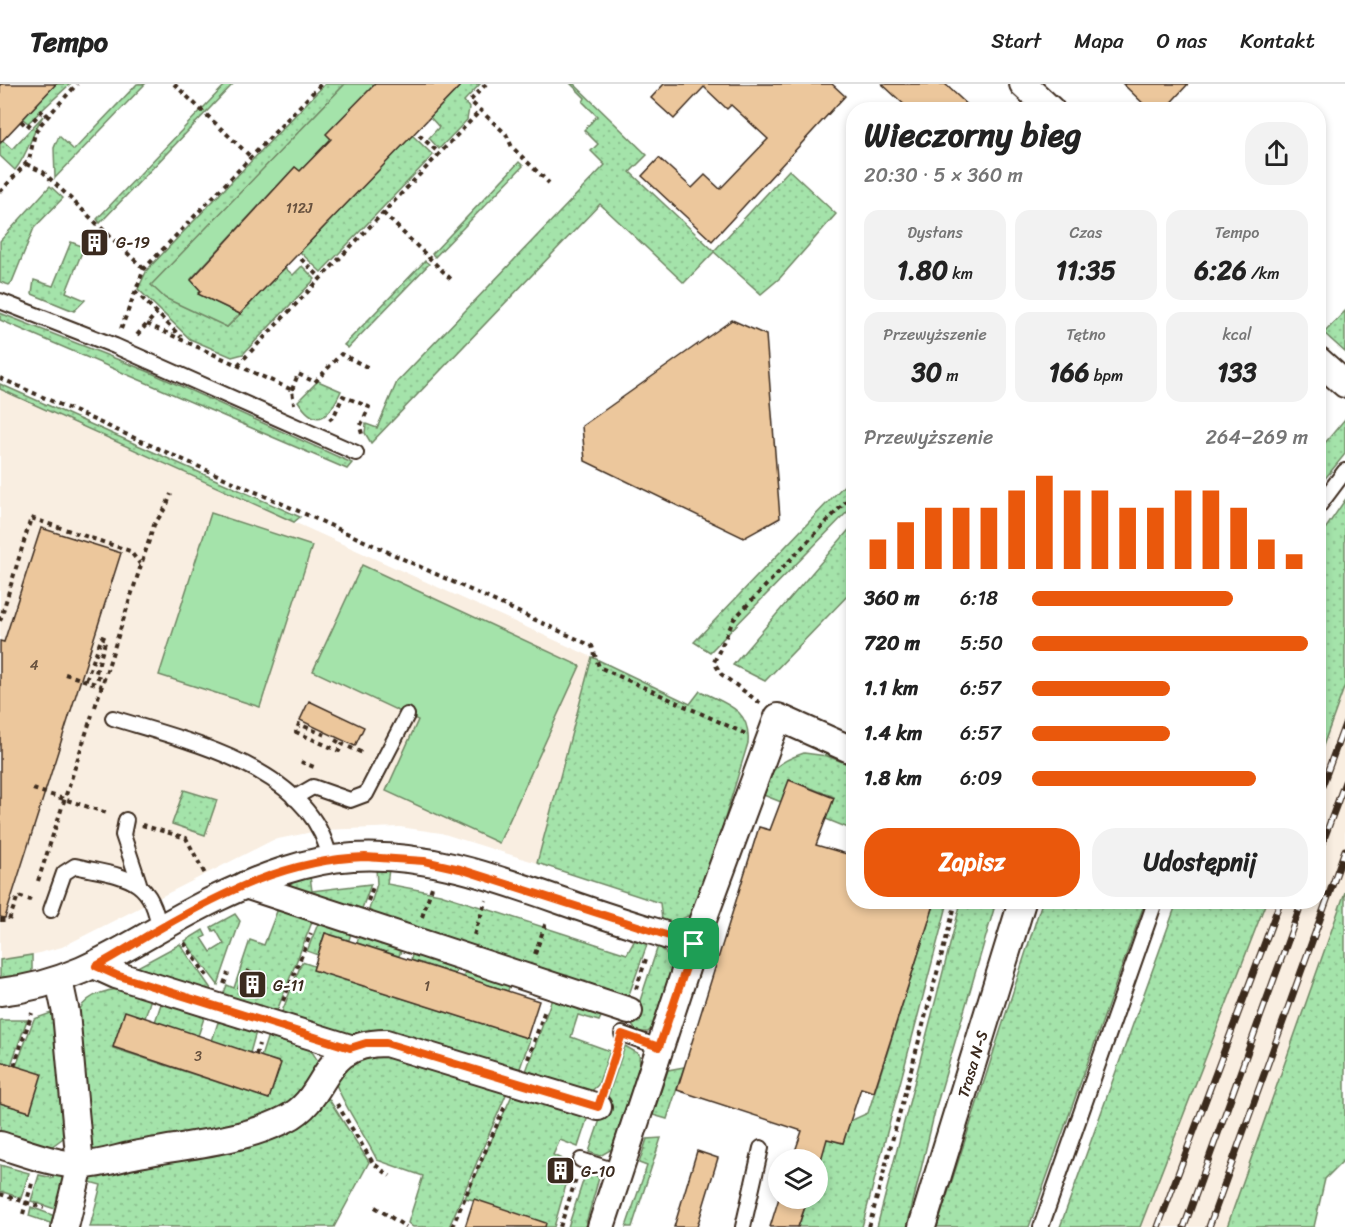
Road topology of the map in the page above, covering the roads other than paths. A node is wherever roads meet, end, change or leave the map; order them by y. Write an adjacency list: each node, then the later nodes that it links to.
1 (1023, 84): 2 (street)
2 (1042, 102)
3 (0, 302): 6 (lane)
4 (1326, 367): 5 (street)
5 (1345, 384)
6 (356, 453)
7 (1345, 471): 8 (lane)
8 (1326, 496)
9 (407, 715): 12 (lane)
10 (113, 718): 12 (lane)
11 (846, 747): 21 (street)
12 (294, 798): 14 (lane)
13 (126, 819): 15 (lane)
14 (330, 860): 16 (street); 21 (street)
15 (140, 883): 19 (lane); 20 (lane)
16 (245, 885): 20 (street); 25 (street)
17 (1020, 909): 37 (street, Trasa N-S)
18 (1153, 909): 38 (lane)
19 (51, 910)
20 (170, 933): 22 (street)
21 (694, 944): 26 (street)
22 (96, 966): 23 (street); 27 (street)
23 (59, 980): 24 (street); 32 (street)
24 (0, 992)
25 (626, 1023): 26 (lane)
26 (659, 1047): 33 (street)
27 (350, 1048): 28 (street); 32 (street)
28 (598, 1107)
29 (0, 1145): 32 (street)
30 (761, 1148): 36 (lane)
31 (582, 1160): 33 (lane)
32 (80, 1165): 34 (street)
33 (618, 1172): 35 (street)
34 (66, 1221)
35 (601, 1227)
36 (743, 1227)
37 (922, 1227)
38 (1041, 1227)

